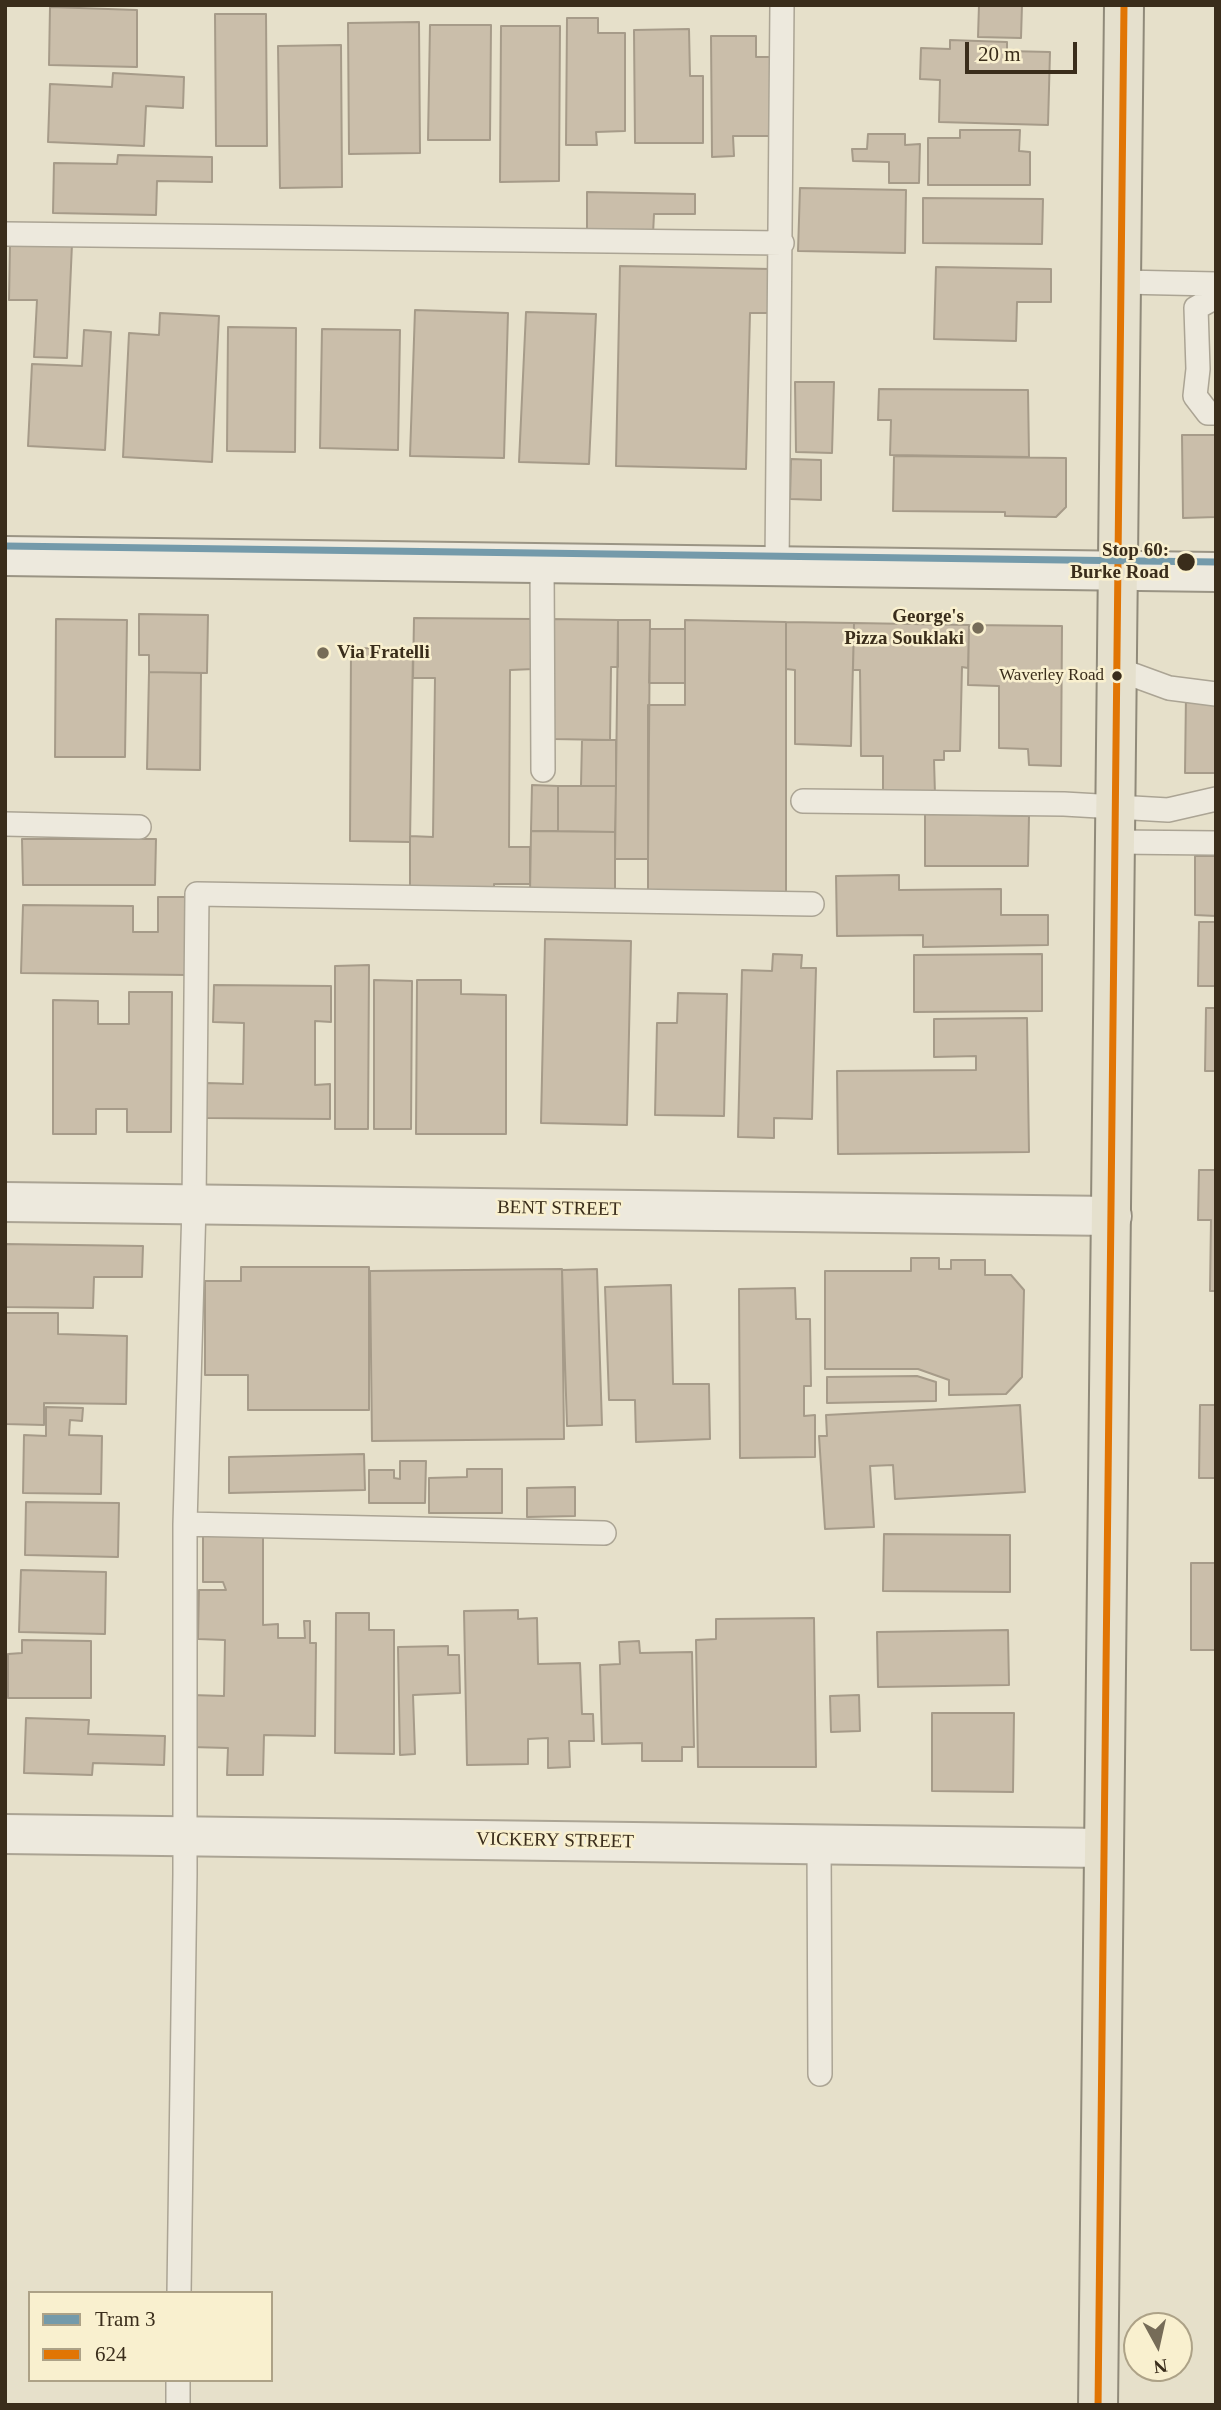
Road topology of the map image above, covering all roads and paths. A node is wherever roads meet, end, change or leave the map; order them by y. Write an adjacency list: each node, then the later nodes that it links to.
1 (782, 5): 4 (lane)
2 (1124, 5): 5 (main road)
3 (5, 234): 4 (lane)
4 (782, 243): 11 (lane)
5 (1122, 282): 6 (lane); 12 (main road)
6 (1216, 284)
7 (1216, 297): 8 (lane)
8 (1216, 413)
9 (5, 555): 10 (street)
10 (542, 562): 11 (street); 16 (lane)
11 (777, 566): 12 (street)
12 (1118, 570): 13 (street); 14 (main road)
13 (1216, 572)
14 (1117, 669): 15 (lane); 20 (main road)
15 (1216, 694)
16 (543, 770)
17 (1216, 799): 20 (lane)
18 (803, 801): 20 (lane)
19 (5, 824): 21 (lane)
20 (1116, 824): 22 (lane); 26 (main road)
21 (139, 827)
22 (1216, 843)
23 (812, 904): 25 (lane)
24 (5, 1202): 25 (street, BENT STREET)
25 (194, 1205): 26 (street, BENT STREET); 27 (lane)
26 (1112, 1216): 32 (main road)
27 (185, 1524): 28 (lane); 30 (lane)
28 (604, 1533)
29 (5, 1834): 30 (street, VICKERY STREET)
30 (186, 1837): 31 (street, VICKERY STREET); 34 (lane)
31 (819, 1843): 32 (street, VICKERY STREET); 33 (lane)
32 (1104, 1848): 37 (main road)
33 (820, 2074)
34 (179, 2291)
35 (178, 2382): 36 (lane)
36 (178, 2405)
37 (1098, 2405)

